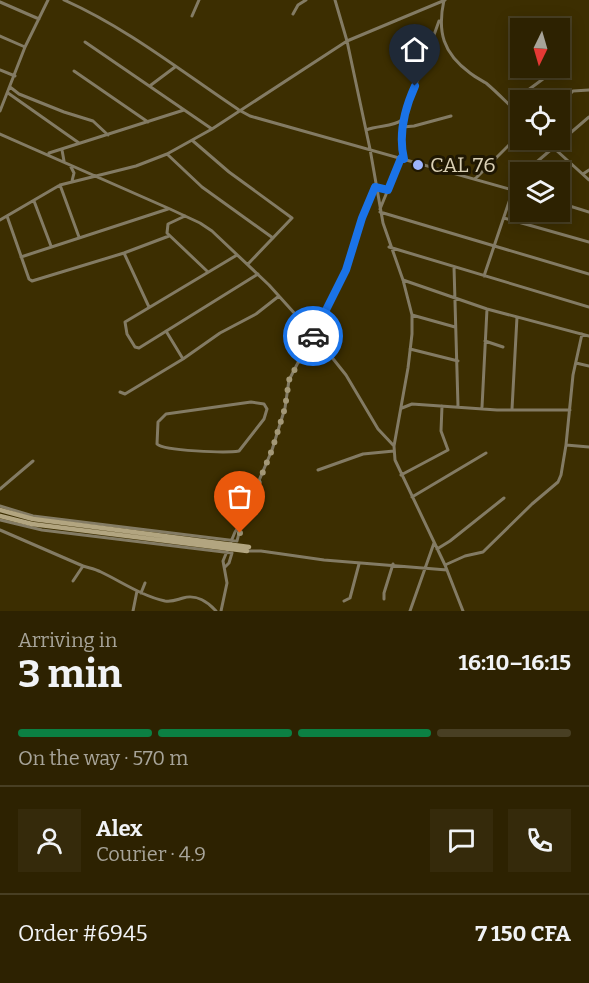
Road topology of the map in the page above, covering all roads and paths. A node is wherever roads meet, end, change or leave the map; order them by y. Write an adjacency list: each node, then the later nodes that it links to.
1 (48, 0): 10 (street)
2 (64, 0): 16 (street)
3 (199, 0): 9 (street)
4 (306, 0): 8 (street)
5 (335, 0): 13 (street)
6 (444, 0): 11 (street); 13 (street)
7 (0, 2): 10 (street)
8 (293, 14)
9 (192, 16)
10 (39, 20): 15 (street)
11 (440, 20): 28 (street); 34 (street)
12 (0, 36): 15 (street)
13 (347, 40): 30 (street); 38 (street)
14 (85, 42): 21 (street)
15 (25, 47): 19 (street)
16 (175, 67): 21 (street); 30 (street)
17 (0, 69): 19 (street)
18 (74, 71): 35 (street)
19 (15, 76): 22 (street)
20 (543, 79): 23 (street)
21 (151, 85): 29 (street)
22 (10, 87): 25 (street); 41 (street)
23 (528, 90)
24 (589, 90): 26 (street)
25 (8, 93): 27 (street); 43 (street)
26 (570, 94)
27 (2, 102): 31 (street)
28 (510, 106)
29 (184, 110): 35 (street); 37 (street)
30 (239, 110): 37 (street); 45 (street)
31 (0, 111)
32 (451, 116): 36 (street)
33 (589, 117): 40 (street)
34 (404, 119): 36 (street); 38 (street)
35 (148, 122): 41 (street)
36 (403, 127): 51 (street)
37 (212, 129): 42 (street)
38 (366, 131): 45 (street)
39 (0, 134): 49 (street)
40 (570, 134)
41 (108, 135): 43 (street)
42 (193, 141): 50 (street); 77 (street)
43 (79, 143): 46 (street)
44 (510, 144): 58 (street)
45 (370, 149): 51 (street); 62 (street)
46 (62, 150): 49 (street); 52 (street)
47 (552, 150): 53 (street)
48 (556, 150): 56 (street)
49 (47, 154): 52 (street)
50 (167, 154): 57 (street); 77 (street)
51 (403, 158): 58 (street); 64 (street)
52 (64, 161): 54 (street)
53 (537, 162)
54 (70, 164): 57 (street); 60 (street)
55 (589, 170): 56 (street)
56 (583, 174): 59 (street)
57 (98, 176): 60 (street); 68 (street)
58 (475, 179): 63 (street)
59 (589, 180)
60 (72, 183): 61 (street)
61 (60, 185): 66 (street); 76 (street)
62 (376, 188): 64 (street); 69 (street); 99 (street)
63 (510, 189)
64 (388, 190): 69 (street)
65 (510, 199): 73 (street)
66 (34, 201): 71 (street); 79 (street)
67 (570, 206): 70 (street)
68 (170, 209): 72 (street); 76 (street)
69 (380, 210): 80 (street); 81 (street)
70 (589, 213)
71 (7, 216): 74 (street); 84 (street)
72 (185, 216): 75 (street); 83 (street)
73 (504, 218): 78 (street); 80 (street)
74 (0, 220)
75 (169, 236): 82 (street); 87 (street)
76 (79, 237): 79 (street)
77 (273, 238): 85 (street)
78 (589, 242)
79 (51, 246): 84 (street)
80 (495, 246): 89 (street); 90 (street)
81 (389, 247): 86 (street); 91 (street)
82 (124, 253): 84 (street); 94 (street)
83 (237, 255): 85 (street); 87 (street)
84 (21, 257)
85 (248, 264): 88 (street)
86 (454, 267): 90 (street); 93 (street)
87 (208, 272): 94 (street)
88 (258, 274): 92 (street); 102 (street)
89 (589, 274)
90 (484, 276): 95 (street)
91 (403, 280): 93 (street); 97 (street)
92 (279, 296): 101 (street); 109 (street)
93 (456, 299): 96 (street); 100 (street)
94 (149, 307): 102 (street)
95 (589, 308)
96 (487, 309): 98 (street); 106 (street)
97 (412, 315): 100 (street); 108 (street)
98 (518, 317): 103 (street); 120 (street)
99 (319, 324): 101 (street); 104 (street)
100 (455, 327): 110 (street)
101 (308, 328): 104 (street)
102 (166, 331): 109 (street)
103 (582, 334): 105 (street); 111 (street)
104 (314, 335): 125 (street); 137 (street)
105 (589, 336)
106 (485, 341): 107 (street); 119 (street)
107 (503, 347)
108 (410, 349): 110 (street); 114 (street)
109 (183, 359): 113 (street)
110 (458, 361): 117 (street)
111 (576, 363): 112 (street); 121 (street)
112 (589, 366)
113 (120, 392)
114 (403, 399): 115 (street); 118 (street)
115 (412, 404): 116 (street); 118 (street)
116 (442, 406): 117 (street); 129 (street)
117 (458, 406): 119 (street)
118 (401, 408): 125 (street)
119 (482, 408): 120 (street)
120 (512, 409): 121 (street)
121 (570, 410): 122 (street)
122 (566, 445): 123 (street); 144 (street)
123 (589, 447)
124 (172, 448): 124 (street)
125 (394, 448): 128 (street); 129 (street)
126 (486, 453): 131 (street)
127 (33, 461): 130 (street)
128 (318, 470)
129 (401, 475): 131 (street)
130 (0, 489)
131 (412, 497): 136 (street)
132 (504, 498): 139 (street)
133 (0, 508): 137 (main road)
134 (0, 518): 137 (main road)
135 (0, 530): 145 (street)
136 (434, 543): 139 (street); 141 (street)
137 (232, 547): 138 (main road); 154 (street)
138 (248, 549): 142 (street)
139 (437, 549): 140 (street)
140 (440, 554): 141 (street); 144 (street)
141 (429, 557): 146 (street)
142 (360, 563): 143 (street); 153 (street)
143 (393, 564): 146 (street); 152 (street)
144 (445, 565): 147 (street)
145 (83, 566): 148 (street); 150 (street)
146 (424, 568): 147 (street); 158 (street)
147 (447, 570): 159 (street)
148 (73, 581)
149 (145, 583): 151 (street)
150 (137, 591): 151 (street); 155 (street)
151 (141, 593): 156 (street)
152 (384, 599)
153 (344, 601)
154 (222, 604): 156 (street); 157 (street)
155 (133, 611)
156 (215, 611)
157 (221, 611)
158 (410, 611)
159 (463, 611)

